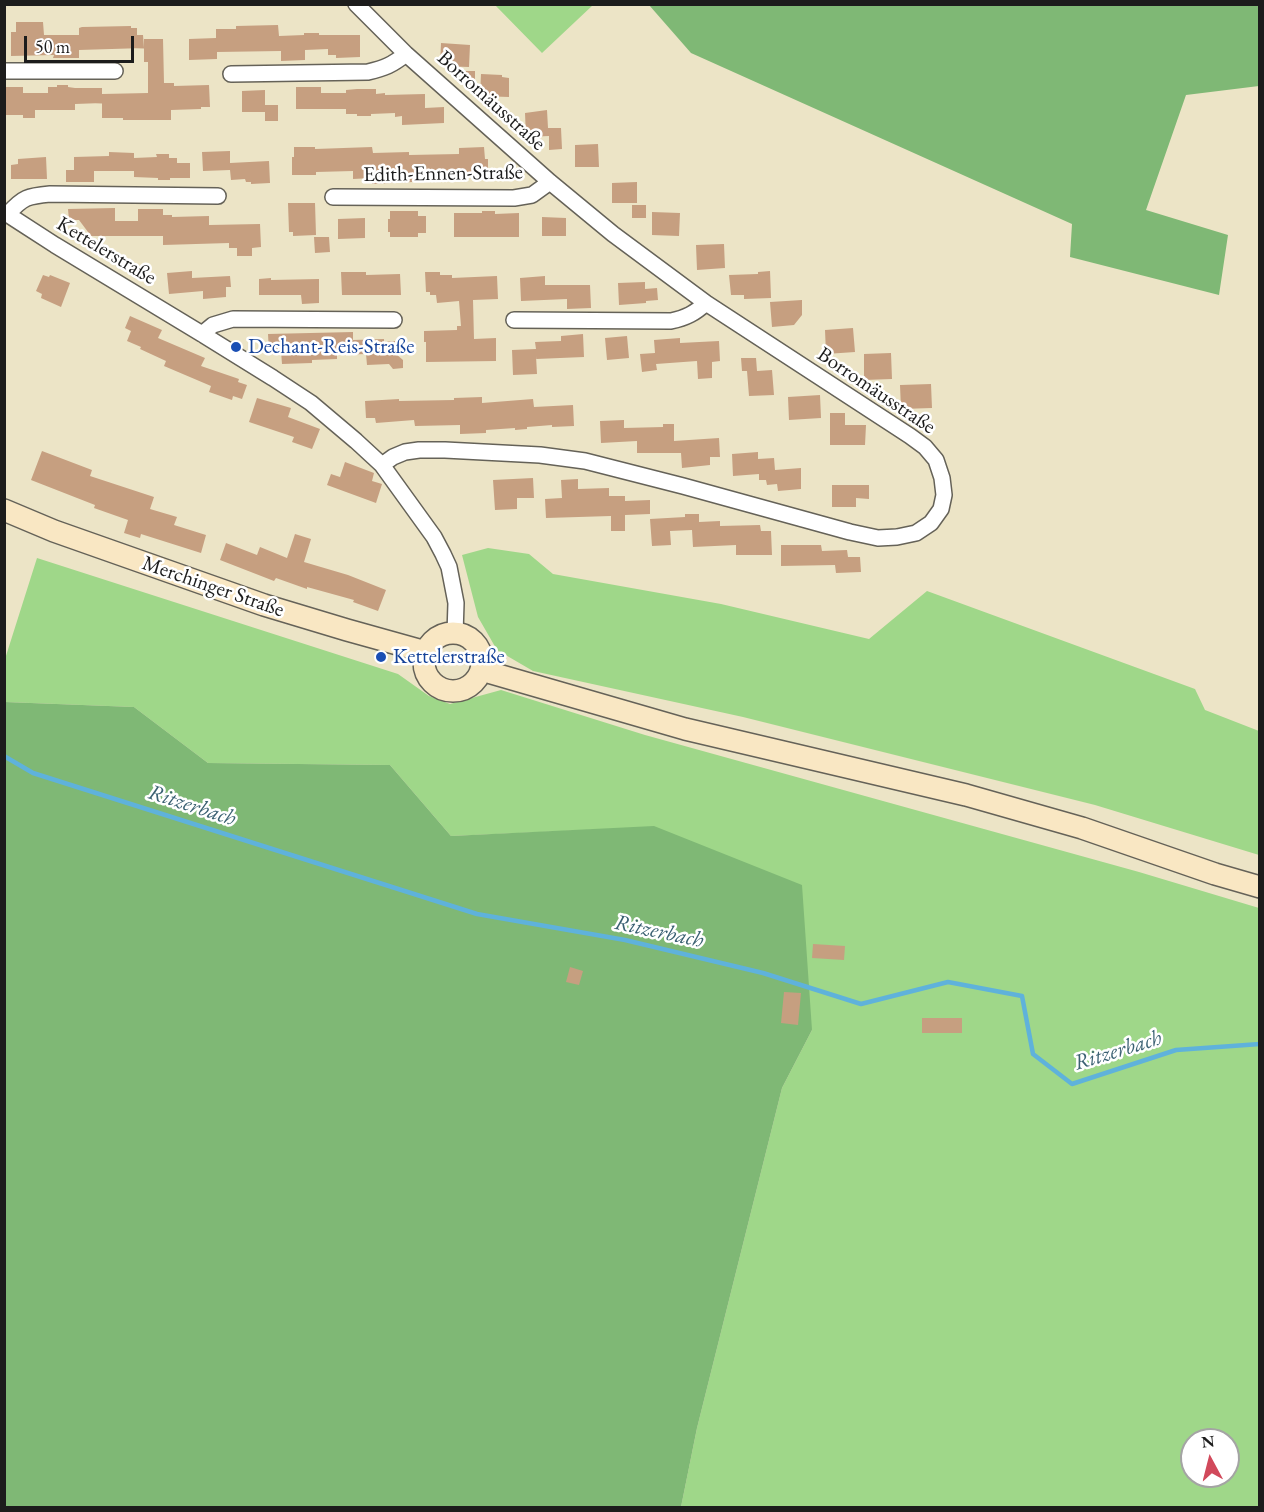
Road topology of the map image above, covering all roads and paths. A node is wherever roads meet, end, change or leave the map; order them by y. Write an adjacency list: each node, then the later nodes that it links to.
1 (356, 4): 2 (street, Borromäusstraße)
2 (406, 54): 5 (street); 6 (street, Borromäusstraße)
3 (4, 71): 4 (street)
4 (115, 71)
5 (231, 74)
6 (550, 182): 8 (street, Edith-Ennen-Straße); 10 (street, Borromäusstraße)
7 (218, 196): 9 (street)
8 (333, 197)
9 (6, 213): 13 (street, Kettelerstraße)
10 (706, 303): 12 (street); 14 (street, Borromäusstraße)
11 (394, 320): 13 (street)
12 (514, 320)
13 (202, 334): 14 (street, Kettelerstraße)
14 (382, 465): 16 (street, Kettelerstraße)
15 (4, 510): 17 (street, Merchinger Straße)
16 (455, 634): 17 (street); 18 (street)
17 (426, 652): 18 (street)
18 (481, 670): 19 (street)
19 (1260, 887)

